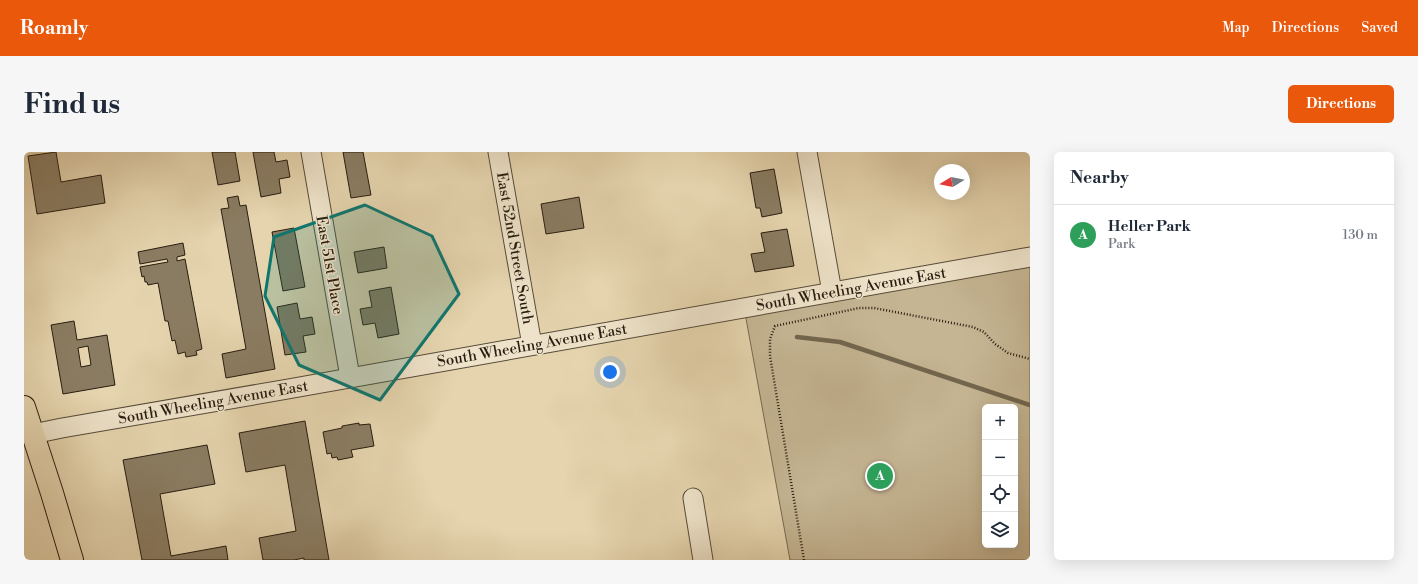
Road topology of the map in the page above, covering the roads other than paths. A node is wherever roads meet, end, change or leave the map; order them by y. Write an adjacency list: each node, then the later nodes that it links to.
1 (311, 152): 7 (street, East 51st Place)
2 (498, 152): 6 (street, East 52nd Street South)
3 (807, 152): 5 (street)
4 (1030, 257): 5 (street, South Wheeling Avenue East)
5 (832, 292): 6 (street, South Wheeling Avenue East)
6 (532, 345): 7 (street, South Wheeling Avenue East)
7 (350, 377): 9 (street, South Wheeling Avenue East)
8 (24, 407): 9 (main road)
9 (33, 434): 11 (main road)
10 (693, 498): 12 (street)
11 (72, 560)
12 (703, 560)

